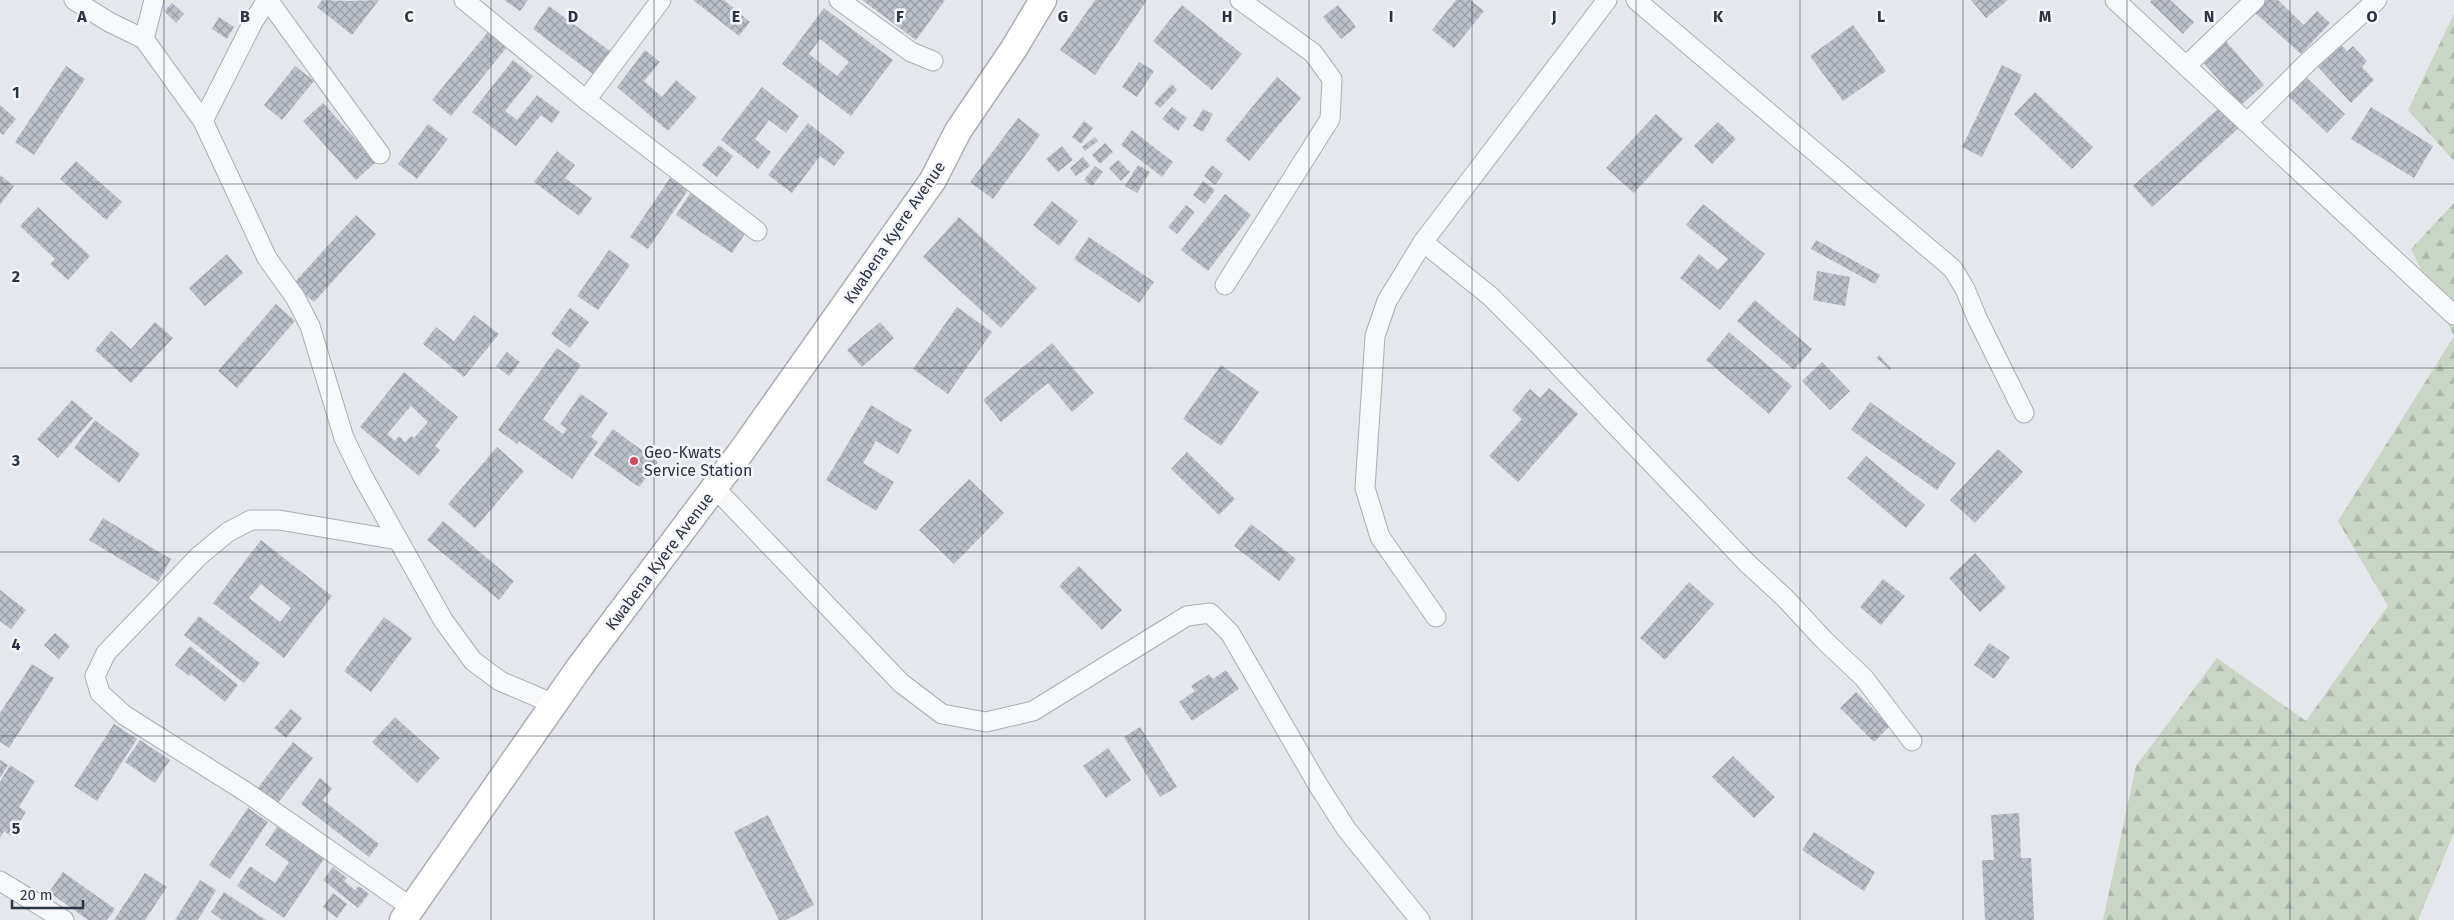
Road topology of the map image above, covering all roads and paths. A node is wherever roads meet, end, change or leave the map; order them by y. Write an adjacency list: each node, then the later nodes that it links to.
1 (74, 0): 14 (street)
2 (154, 0): 14 (street)
3 (267, 0): 18 (street); 20 (street)
4 (464, 0): 17 (street)
5 (661, 0): 17 (street)
6 (839, 0): 15 (street)
7 (1044, 0): 26 (main road, Kwabena Kyere Avenue)
8 (1240, 0): 23 (street)
9 (1607, 0): 22 (street)
10 (1636, 0): 25 (street)
11 (2255, 0): 16 (street)
12 (2377, 0): 19 (street)
13 (2120, 1): 16 (street)
14 (144, 39): 18 (street)
15 (933, 61)
16 (2186, 66): 19 (street)
17 (586, 100): 21 (street)
18 (203, 120): 27 (street)
19 (2247, 123): 24 (street)
20 (380, 154)
21 (757, 231)
22 (1423, 242): 28 (street); 30 (street)
23 (1226, 285)
24 (2454, 315)
25 (2024, 413)
26 (714, 488): 29 (main road, Kwabena Kyere Avenue); 34 (street)
27 (398, 540): 29 (street); 32 (street)
28 (1436, 617)
29 (554, 704): 32 (main road, Kwabena Kyere Avenue)
30 (1912, 741)
31 (0, 881): 33 (street)
32 (408, 914)
33 (64, 920)
34 (1420, 920)

